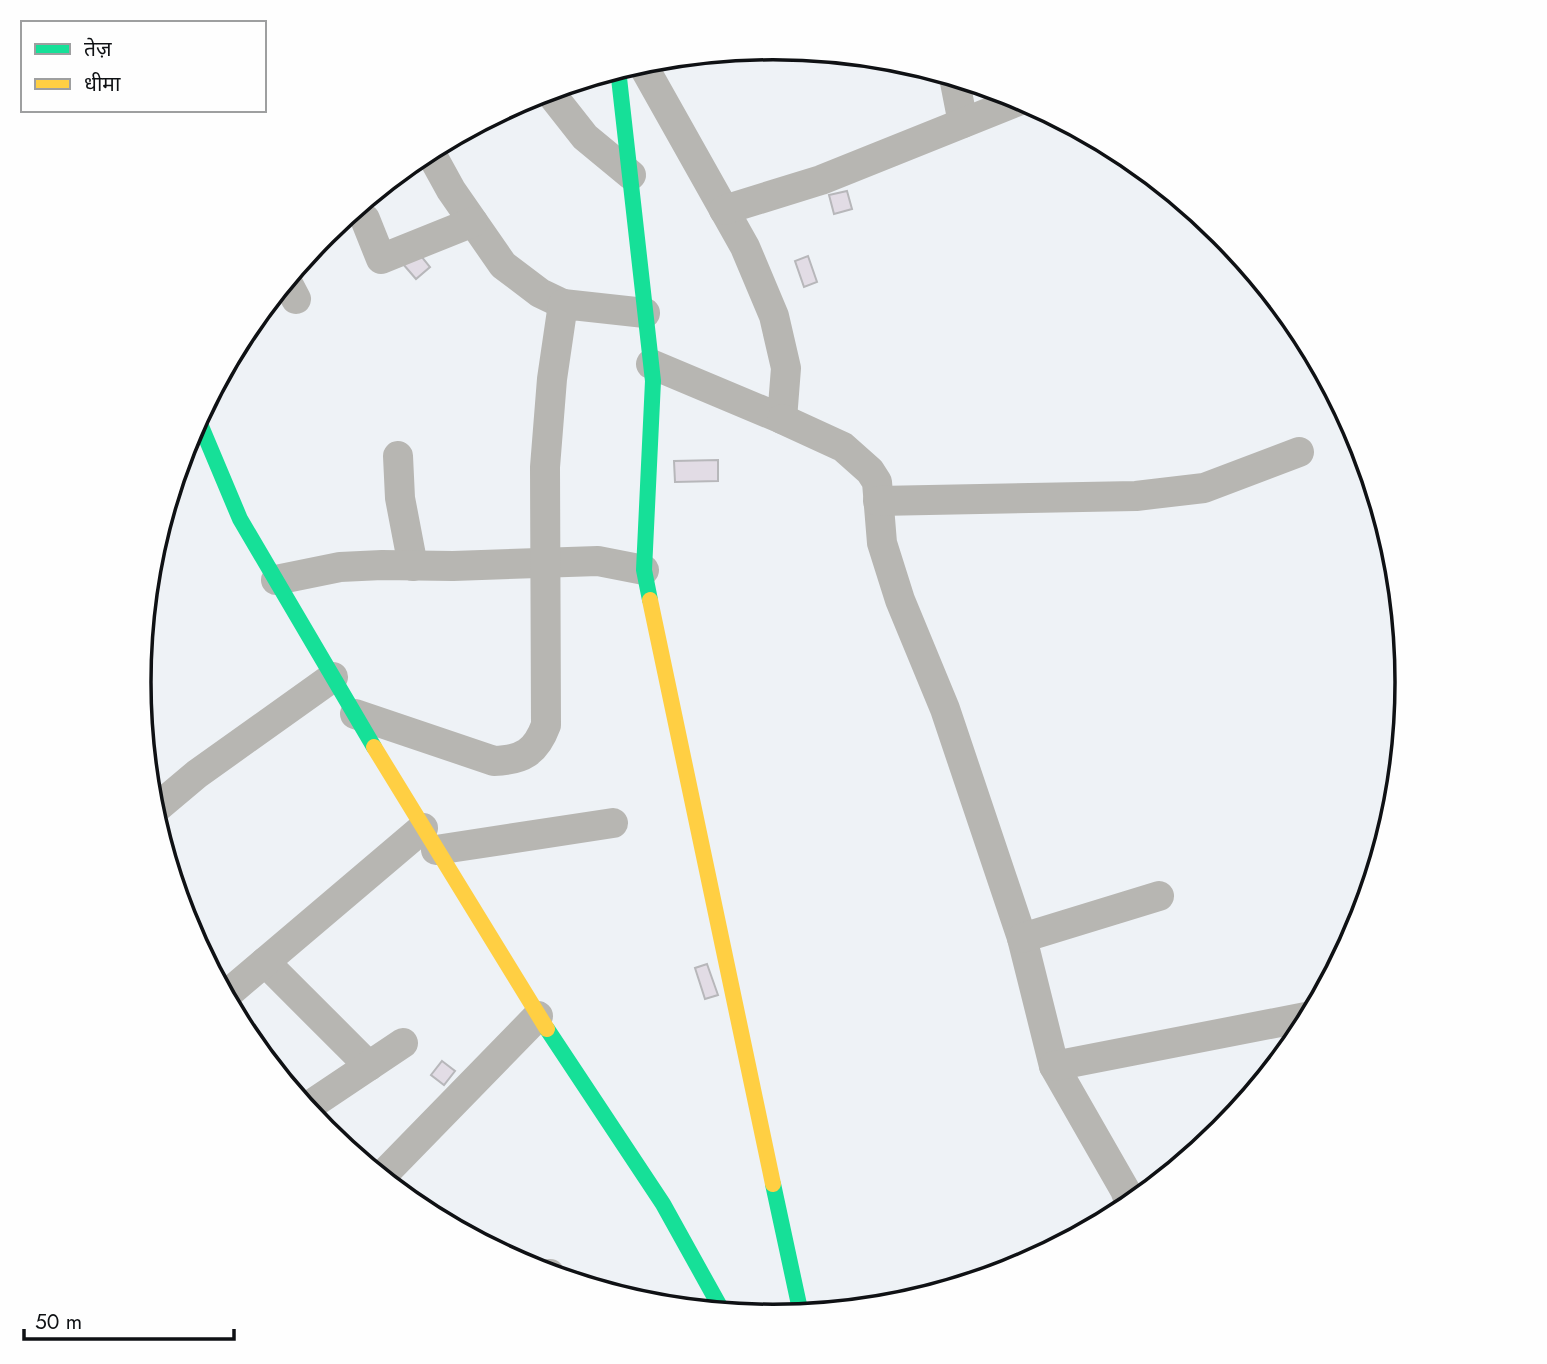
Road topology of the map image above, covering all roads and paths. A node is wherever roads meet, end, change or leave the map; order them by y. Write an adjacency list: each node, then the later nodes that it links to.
1 (647, 72): 9 (street)
2 (619, 79): 8 (street)
3 (956, 88): 6 (street)
4 (556, 99): 8 (street)
5 (1007, 105): 6 (street)
6 (964, 123): 9 (street)
7 (434, 160): 11 (street)
8 (631, 175): 13 (street)
9 (724, 210): 15 (street)
10 (365, 219): 11 (street)
11 (473, 222): 12 (street)
12 (563, 304): 13 (street); 20 (street)
13 (645, 313): 14 (street)
14 (651, 364): 15 (street); 22 (street)
15 (782, 419): 19 (street)
16 (203, 432): 23 (street)
17 (1298, 452): 19 (street)
18 (398, 456): 21 (street)
19 (878, 501): 30 (street)
20 (545, 563): 21 (street); 22 (street); 25 (street)
21 (414, 566): 23 (street)
22 (643, 570): 42 (street)
23 (276, 580): 24 (street)
24 (333, 677): 25 (street); 26 (street)
25 (355, 714): 28 (street)
26 (163, 803)
27 (613, 823): 28 (street)
28 (429, 839): 31 (street); 33 (street)
29 (1159, 896): 30 (street)
30 (1022, 938): 37 (street)
31 (265, 962): 32 (street); 36 (street)
32 (232, 990)
33 (538, 1016): 39 (street); 41 (street)
34 (1297, 1019): 37 (street)
35 (403, 1043): 36 (street)
36 (369, 1066): 38 (street)
37 (1054, 1066): 40 (street)
38 (315, 1102)
39 (388, 1170)
40 (1127, 1194)
41 (717, 1301)
42 (798, 1303)

